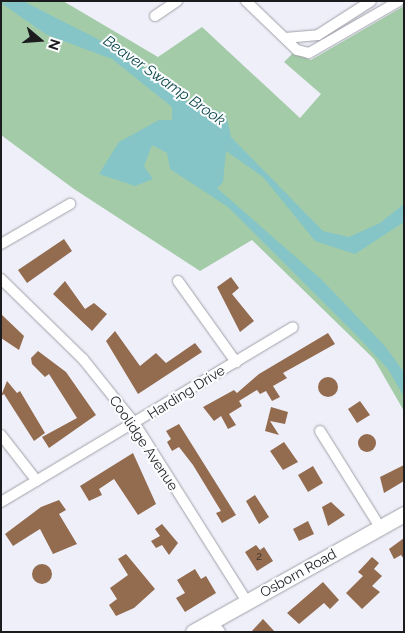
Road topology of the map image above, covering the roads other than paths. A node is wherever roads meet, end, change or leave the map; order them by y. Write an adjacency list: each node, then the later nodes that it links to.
1 (177, 1): 5 (street)
2 (246, 1): 6 (street)
3 (371, 1): 6 (street)
4 (399, 1): 6 (street)
5 (155, 16)
6 (285, 38)
7 (70, 204): 8 (street)
8 (1, 244)
9 (1, 279): 13 (street, Coolidge Avenue)
10 (178, 281): 12 (street)
11 (293, 327): 12 (street, Harding Drive)
12 (236, 362): 13 (street, Harding Drive)
13 (135, 424): 16 (street, Harding Drive); 20 (street, Coolidge Avenue)
14 (320, 431): 19 (street)
15 (1, 435): 16 (street)
16 (37, 481): 17 (street, Harding Drive)
17 (1, 502)
18 (404, 514): 19 (street, Osborn Road)
19 (380, 527): 20 (street, Osborn Road)
20 (247, 602): 21 (street, Osborn Road)
21 (216, 627): 22 (street, Osborn Road)
22 (193, 632)

